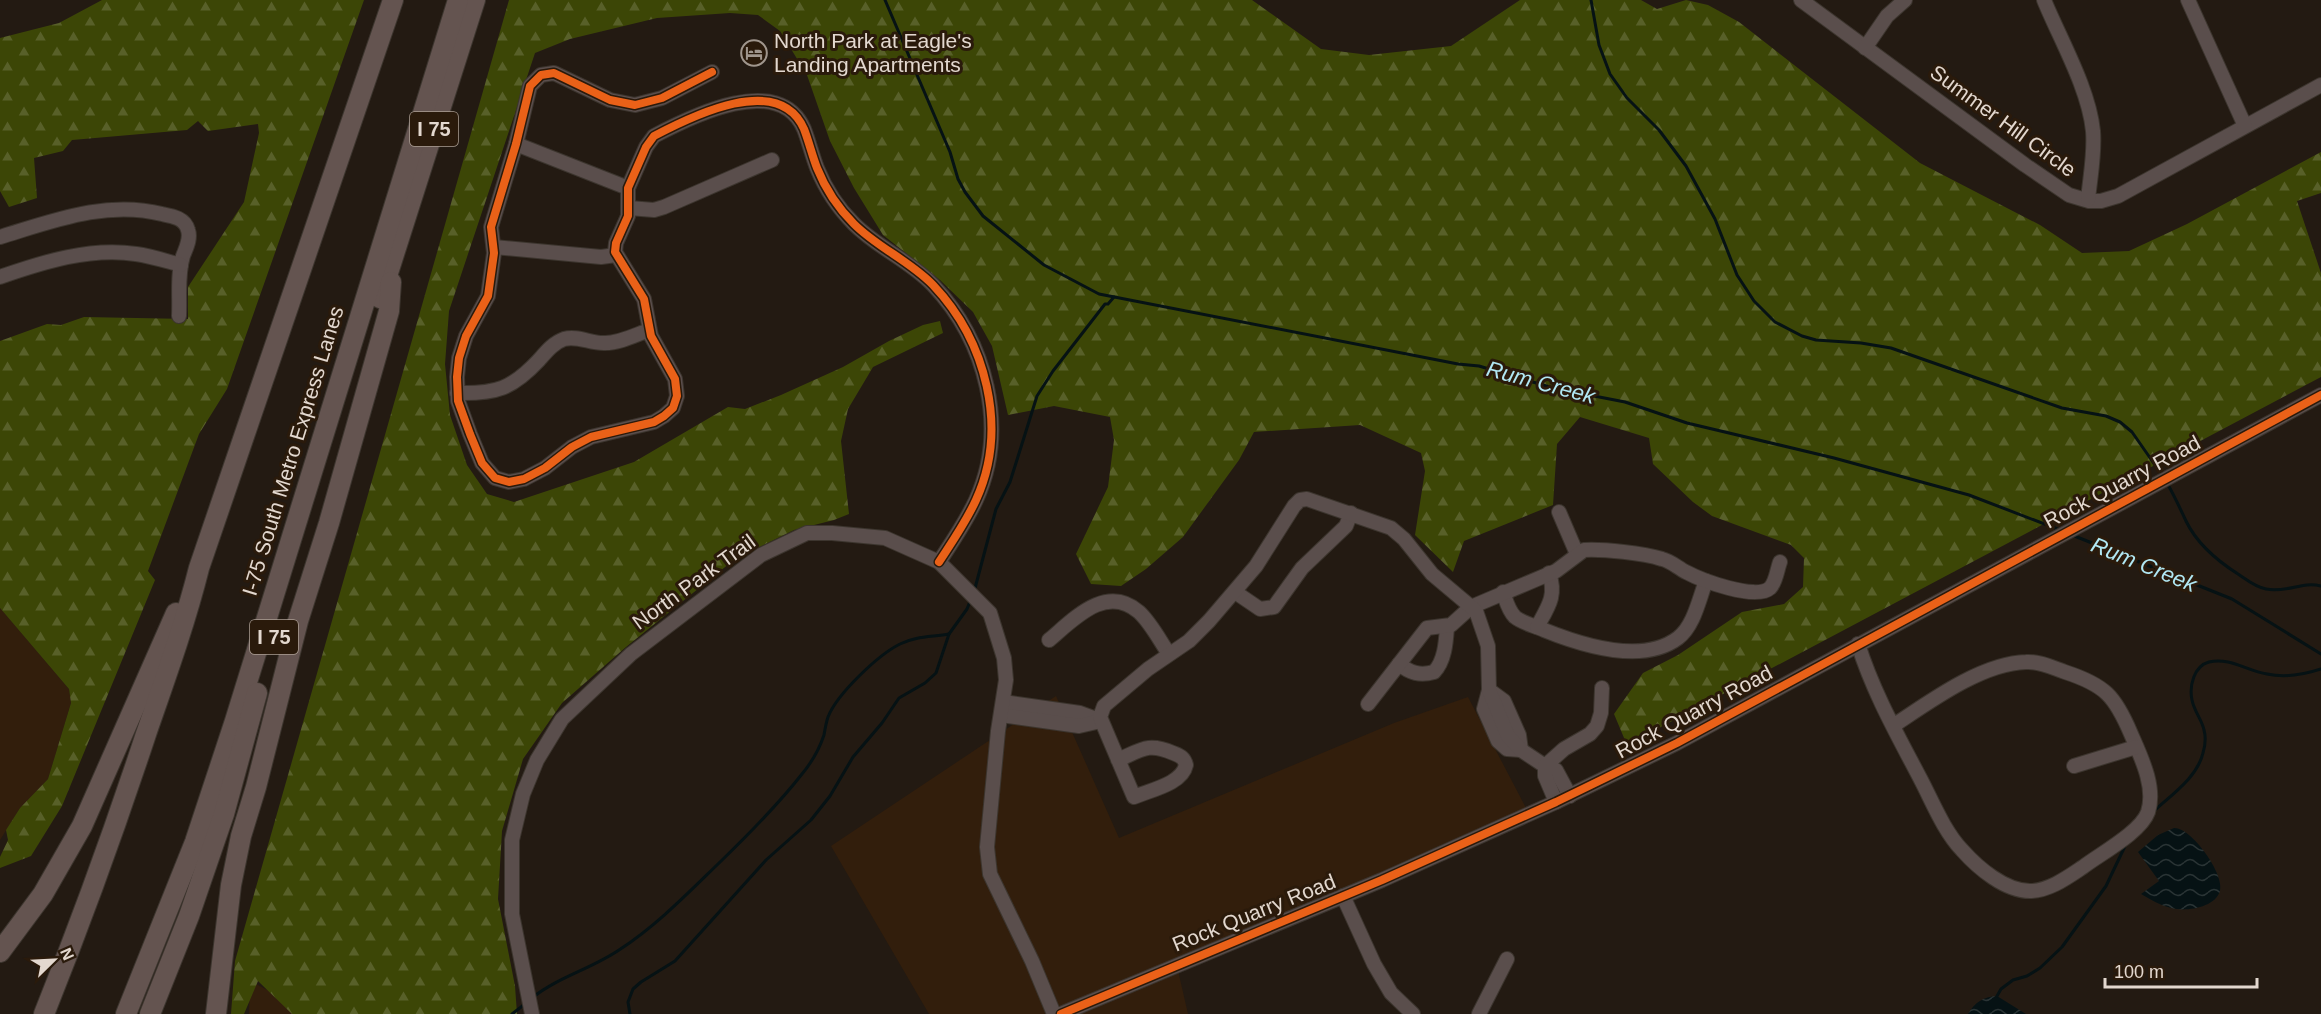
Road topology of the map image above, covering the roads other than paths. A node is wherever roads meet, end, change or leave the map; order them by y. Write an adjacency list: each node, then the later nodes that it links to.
1 (393, 0): 32 (highway)
2 (458, 0): 61 (highway, I-75 South Metro Express Lanes)
3 (475, 0): 20 (highway, I 75)
4 (1801, 0): 8 (street, Summer Hill Circle)
5 (1905, 0): 8 (street)
6 (2044, 0): 15 (street)
7 (2188, 0): 11 (street)
8 (1865, 48): 15 (street, Summer Hill Circle)
9 (712, 72): 12 (street)
10 (2321, 85): 11 (street, Summer Hill Circle)
11 (2245, 126): 15 (street, Summer Hill Circle)
12 (516, 144): 14 (street); 18 (street)
13 (772, 160): 16 (street)
14 (628, 188): 16 (street); 30 (street)
15 (2088, 200)
16 (629, 208): 19 (street)
17 (0, 237): 21 (street)
18 (494, 247): 19 (street); 25 (street)
19 (616, 255): 24 (street)
20 (393, 258): 62 (highway, I 75); 63 (highway)
21 (181, 265): 22 (street); 23 (street)
22 (0, 277)
23 (179, 316)
24 (649, 330): 25 (street); 25 (street)
25 (457, 393)
26 (2321, 395): 41 (street, Rock Quarry Road)
27 (1559, 512): 29 (street)
28 (1351, 513): 35 (street); 35 (street); 37 (street)
29 (1577, 554): 33 (street); 34 (street)
30 (939, 562): 47 (street, North Park Trail); 64 (street, North Park Trail)
31 (1780, 562): 34 (street)
32 (199, 568): 58 (highway); 60 (highway)
33 (1550, 573): 36 (street); 39 (street)
34 (1706, 580): 39 (street)
35 (1235, 592): 42 (street)
36 (1503, 592): 37 (street); 39 (street)
37 (1471, 607): 38 (street); 45 (street)
38 (1447, 627): 43 (street); 43 (street)
39 (1538, 627)
40 (1049, 640): 42 (street)
41 (1858, 644): 49 (street); 55 (street, Rock Quarry Road)
42 (1169, 654): 48 (street)
43 (1399, 664): 46 (street)
44 (1602, 688): 53 (street)
45 (1489, 690): 51 (street); 51 (street)
46 (1368, 704)
47 (1002, 708): 48 (street); 65 (street, North Park Trail)
48 (1101, 721): 52 (street)
49 (1893, 726): 50 (street); 50 (street)
50 (2136, 747): 54 (street)
51 (1521, 750): 53 (street)
52 (1118, 760): 52 (street)
53 (1545, 766): 55 (street); 56 (street)
54 (2074, 766)
55 (1570, 796): 56 (street, Rock Quarry Road)
56 (1556, 802): 57 (street, Rock Quarry Road)
57 (1343, 896): 66 (street, Rock Quarry Road); 67 (street)
58 (0, 952)
59 (1507, 959): 68 (street)
60 (44, 1014)
61 (126, 1014)
62 (150, 1014)
63 (216, 1014)
64 (532, 1014)
65 (1054, 1014)
66 (1061, 1014)
67 (1413, 1014)
68 (1479, 1014)

